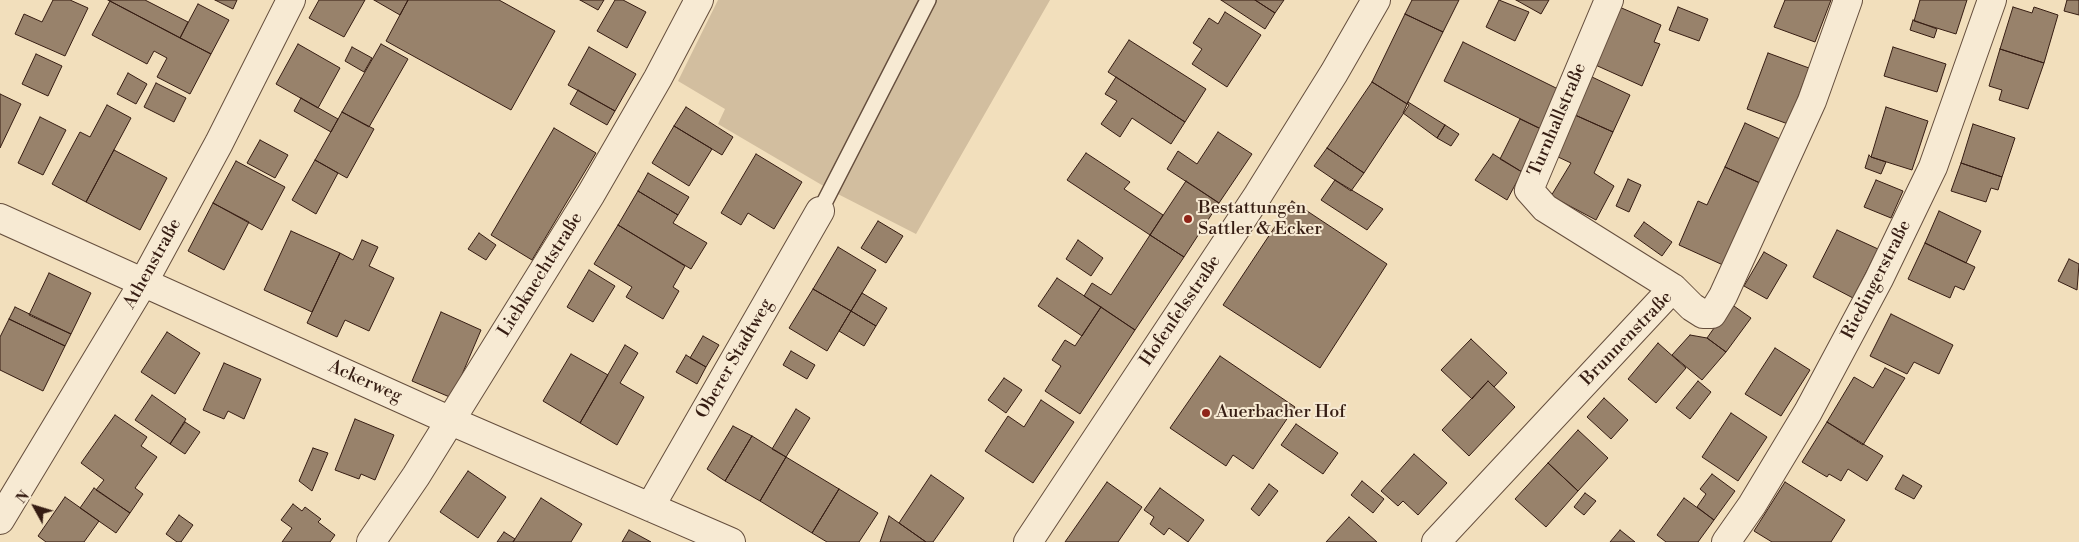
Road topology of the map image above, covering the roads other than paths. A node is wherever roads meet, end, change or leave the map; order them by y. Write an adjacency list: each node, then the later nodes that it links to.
1 (291, 0): 10 (street, Athenstraße)
2 (699, 0): 12 (street, Liebknechtstraße)
3 (928, 0): 8 (lane)
4 (1376, 0): 18 (street, Hofenfelsstraße)
5 (1609, 0): 11 (street, Turnhallstraße)
6 (1848, 0): 11 (street, Brunnenstraße)
7 (1992, 0): 20 (street, Riedingerstraße)
8 (820, 211): 13 (street, Oberer Stadtweg)
9 (0, 218): 10 (street, Ackerweg)
10 (143, 283): 12 (street, Ackerweg); 14 (street, Athenstraße)
11 (1673, 288): 19 (street, Brunnenstraße)
12 (450, 421): 13 (street, Ackerweg); 16 (street, Liebknechtstraße)
13 (650, 506): 15 (street, Ackerweg)
14 (0, 520)
15 (696, 535): 17 (street, Ackerweg)
16 (371, 542)
17 (731, 542)
18 (1028, 542)
19 (1436, 542)
20 (1726, 542)

